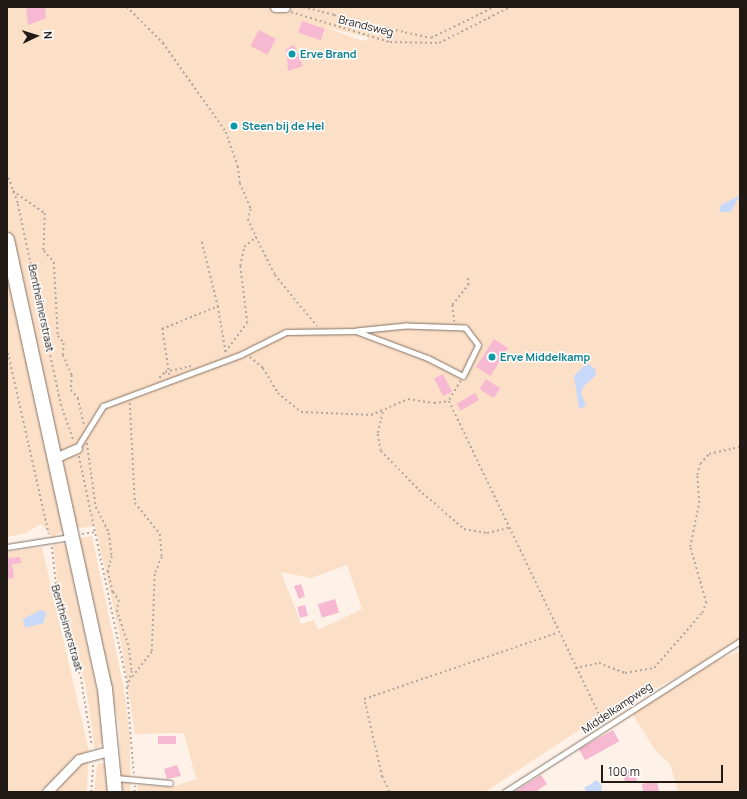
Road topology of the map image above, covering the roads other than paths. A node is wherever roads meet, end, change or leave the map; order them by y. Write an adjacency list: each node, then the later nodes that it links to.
1 (7, 240): 4 (main road, Bentheimerstraat)
2 (356, 332): 2 (lane); 3 (lane)
3 (77, 448): 4 (street)
4 (55, 458): 5 (main road, Bentheimerstraat)
5 (72, 536): 6 (lane); 8 (main road, Bentheimerstraat)
6 (7, 547)
7 (740, 641): 13 (lane, Middelkampweg)
8 (113, 750): 9 (main road, Bentheimerstraat); 11 (street)
9 (115, 778): 10 (lane); 12 (main road, Bentheimerstraat)
10 (170, 783)
11 (47, 792)
12 (115, 792)
13 (505, 792)

